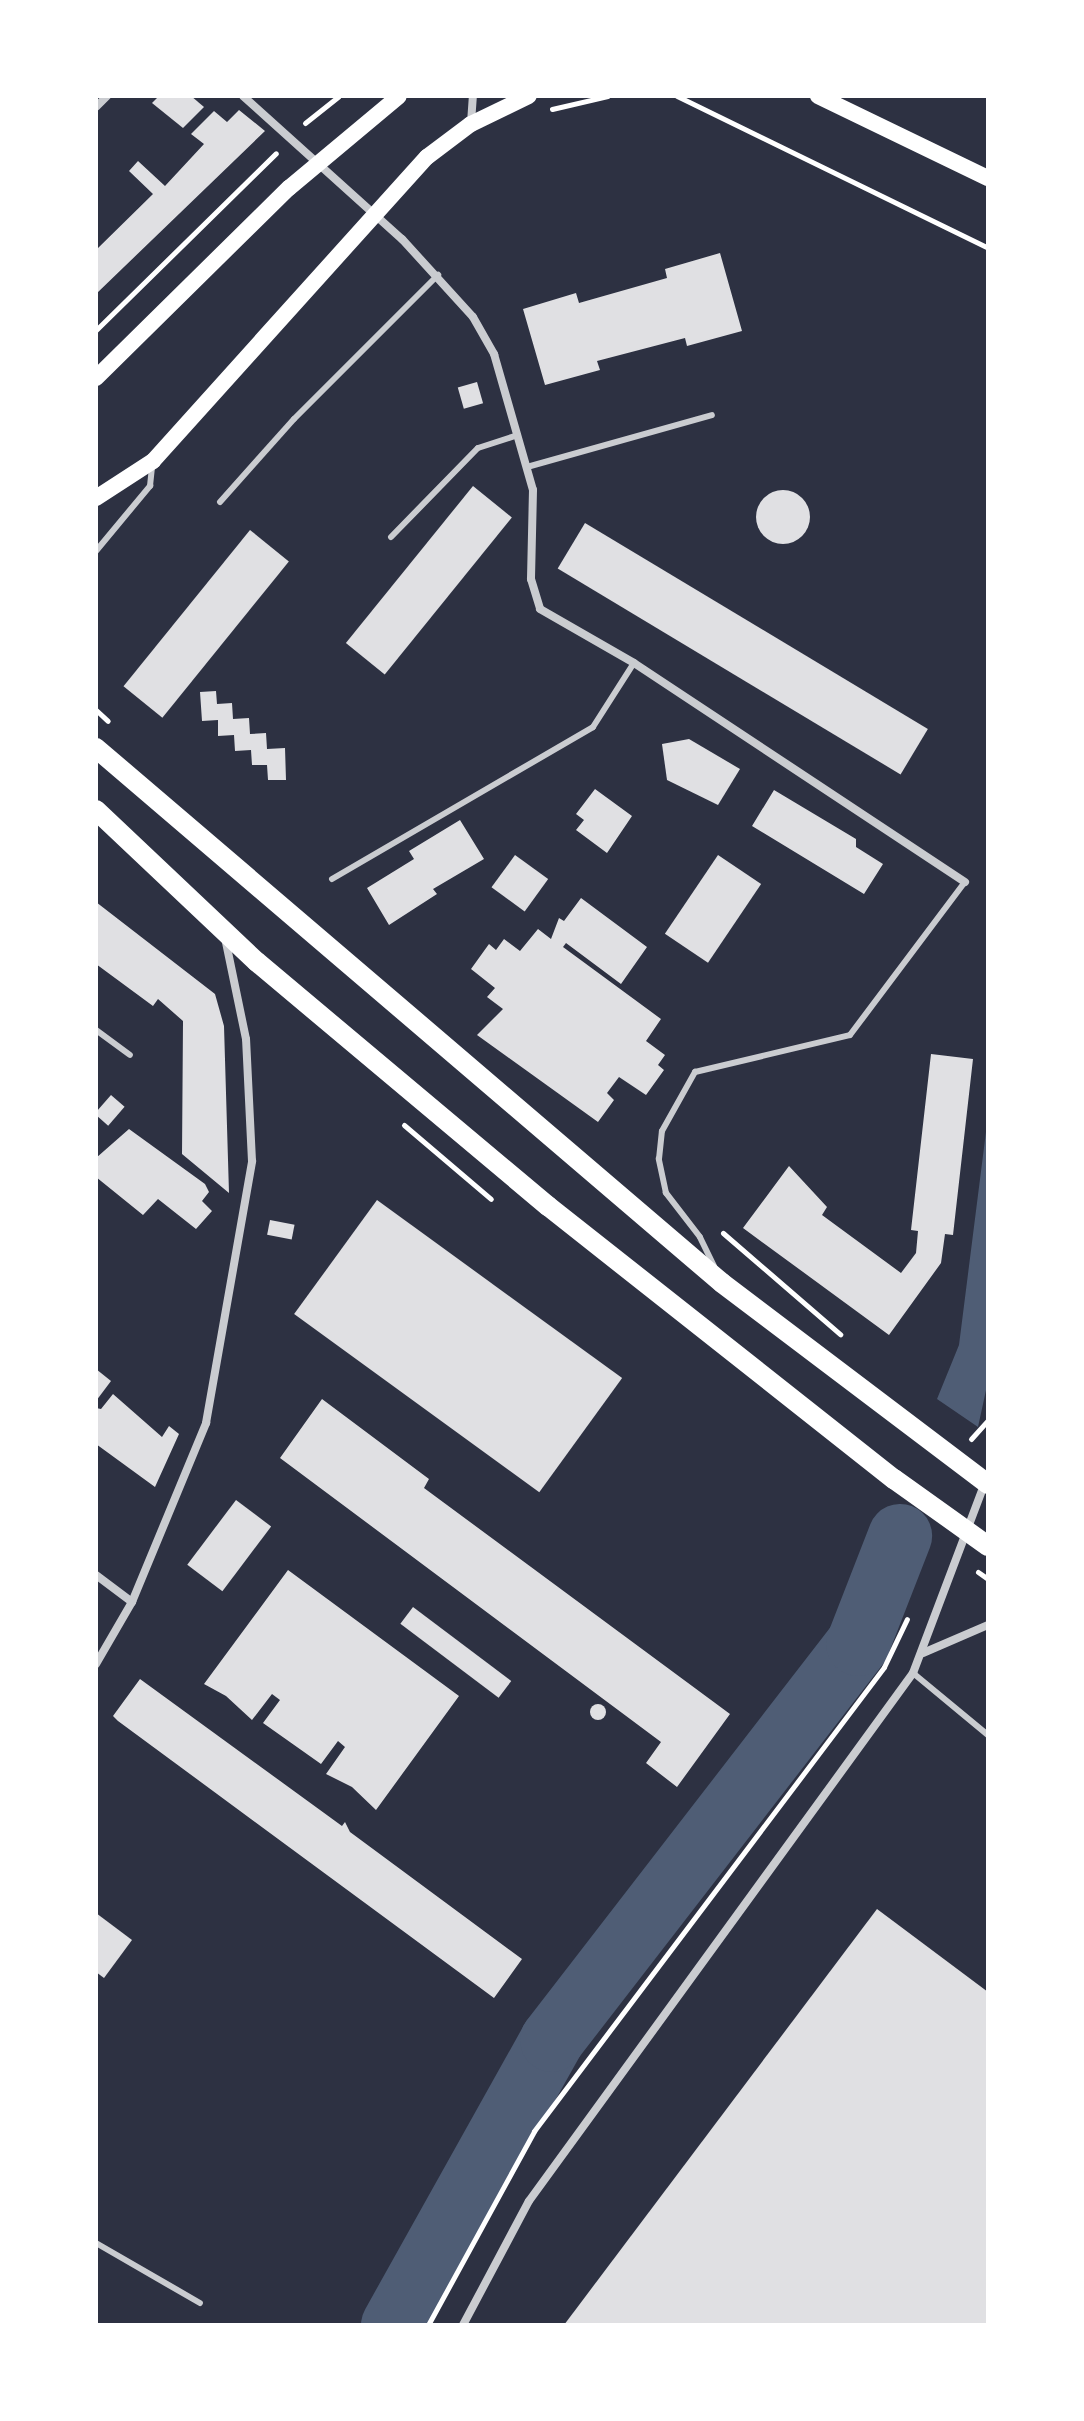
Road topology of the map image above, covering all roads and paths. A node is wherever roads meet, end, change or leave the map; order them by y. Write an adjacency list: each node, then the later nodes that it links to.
1 (107, 96): 9 (street)
2 (243, 96): 12 (street)
3 (399, 96): 12 (main road)
4 (473, 96): 11 (street)
5 (529, 96): 11 (main road)
6 (608, 96): 10 (path)
7 (677, 96): 16 (path)
8 (818, 96): 14 (main road)
9 (96, 107)
10 (546, 111)
11 (471, 124): 15 (main road)
12 (320, 161): 15 (street); 19 (main road)
13 (264, 165): 18 (path)
14 (988, 178)
15 (374, 212): 17 (street); 22 (main road)
16 (988, 248)
17 (438, 275): 21 (street); 25 (lane)
18 (96, 330)
19 (96, 378)
20 (712, 415): 23 (lane)
21 (518, 435): 23 (street); 26 (lane)
22 (153, 461): 24 (main road); 27 (lane)
23 (527, 467): 28 (street)
24 (96, 498)
25 (220, 502)
26 (391, 537)
27 (96, 551)
28 (634, 663): 31 (lane); 32 (street)
29 (96, 748): 36 (main road)
30 (96, 810): 33 (main road)
31 (332, 879)
32 (965, 882): 36 (lane)
33 (223, 930): 40 (main road); 43 (street)
34 (96, 1030): 35 (lane)
35 (130, 1055)
36 (722, 1283): 38 (main road)
37 (988, 1420): 38 (path)
38 (957, 1461): 39 (main road)
39 (987, 1480): 40 (street)
40 (968, 1532): 41 (main road); 46 (street)
41 (988, 1546)
42 (96, 1575): 43 (street)
43 (132, 1602): 47 (street)
44 (910, 1613): 52 (path)
45 (988, 1625): 46 (street)
46 (923, 1653): 48 (street)
47 (96, 1664)
48 (913, 1673): 49 (lane); 53 (street)
49 (988, 1735)
50 (96, 2243): 51 (lane)
51 (200, 2303)
52 (428, 2325)
53 (463, 2325)

